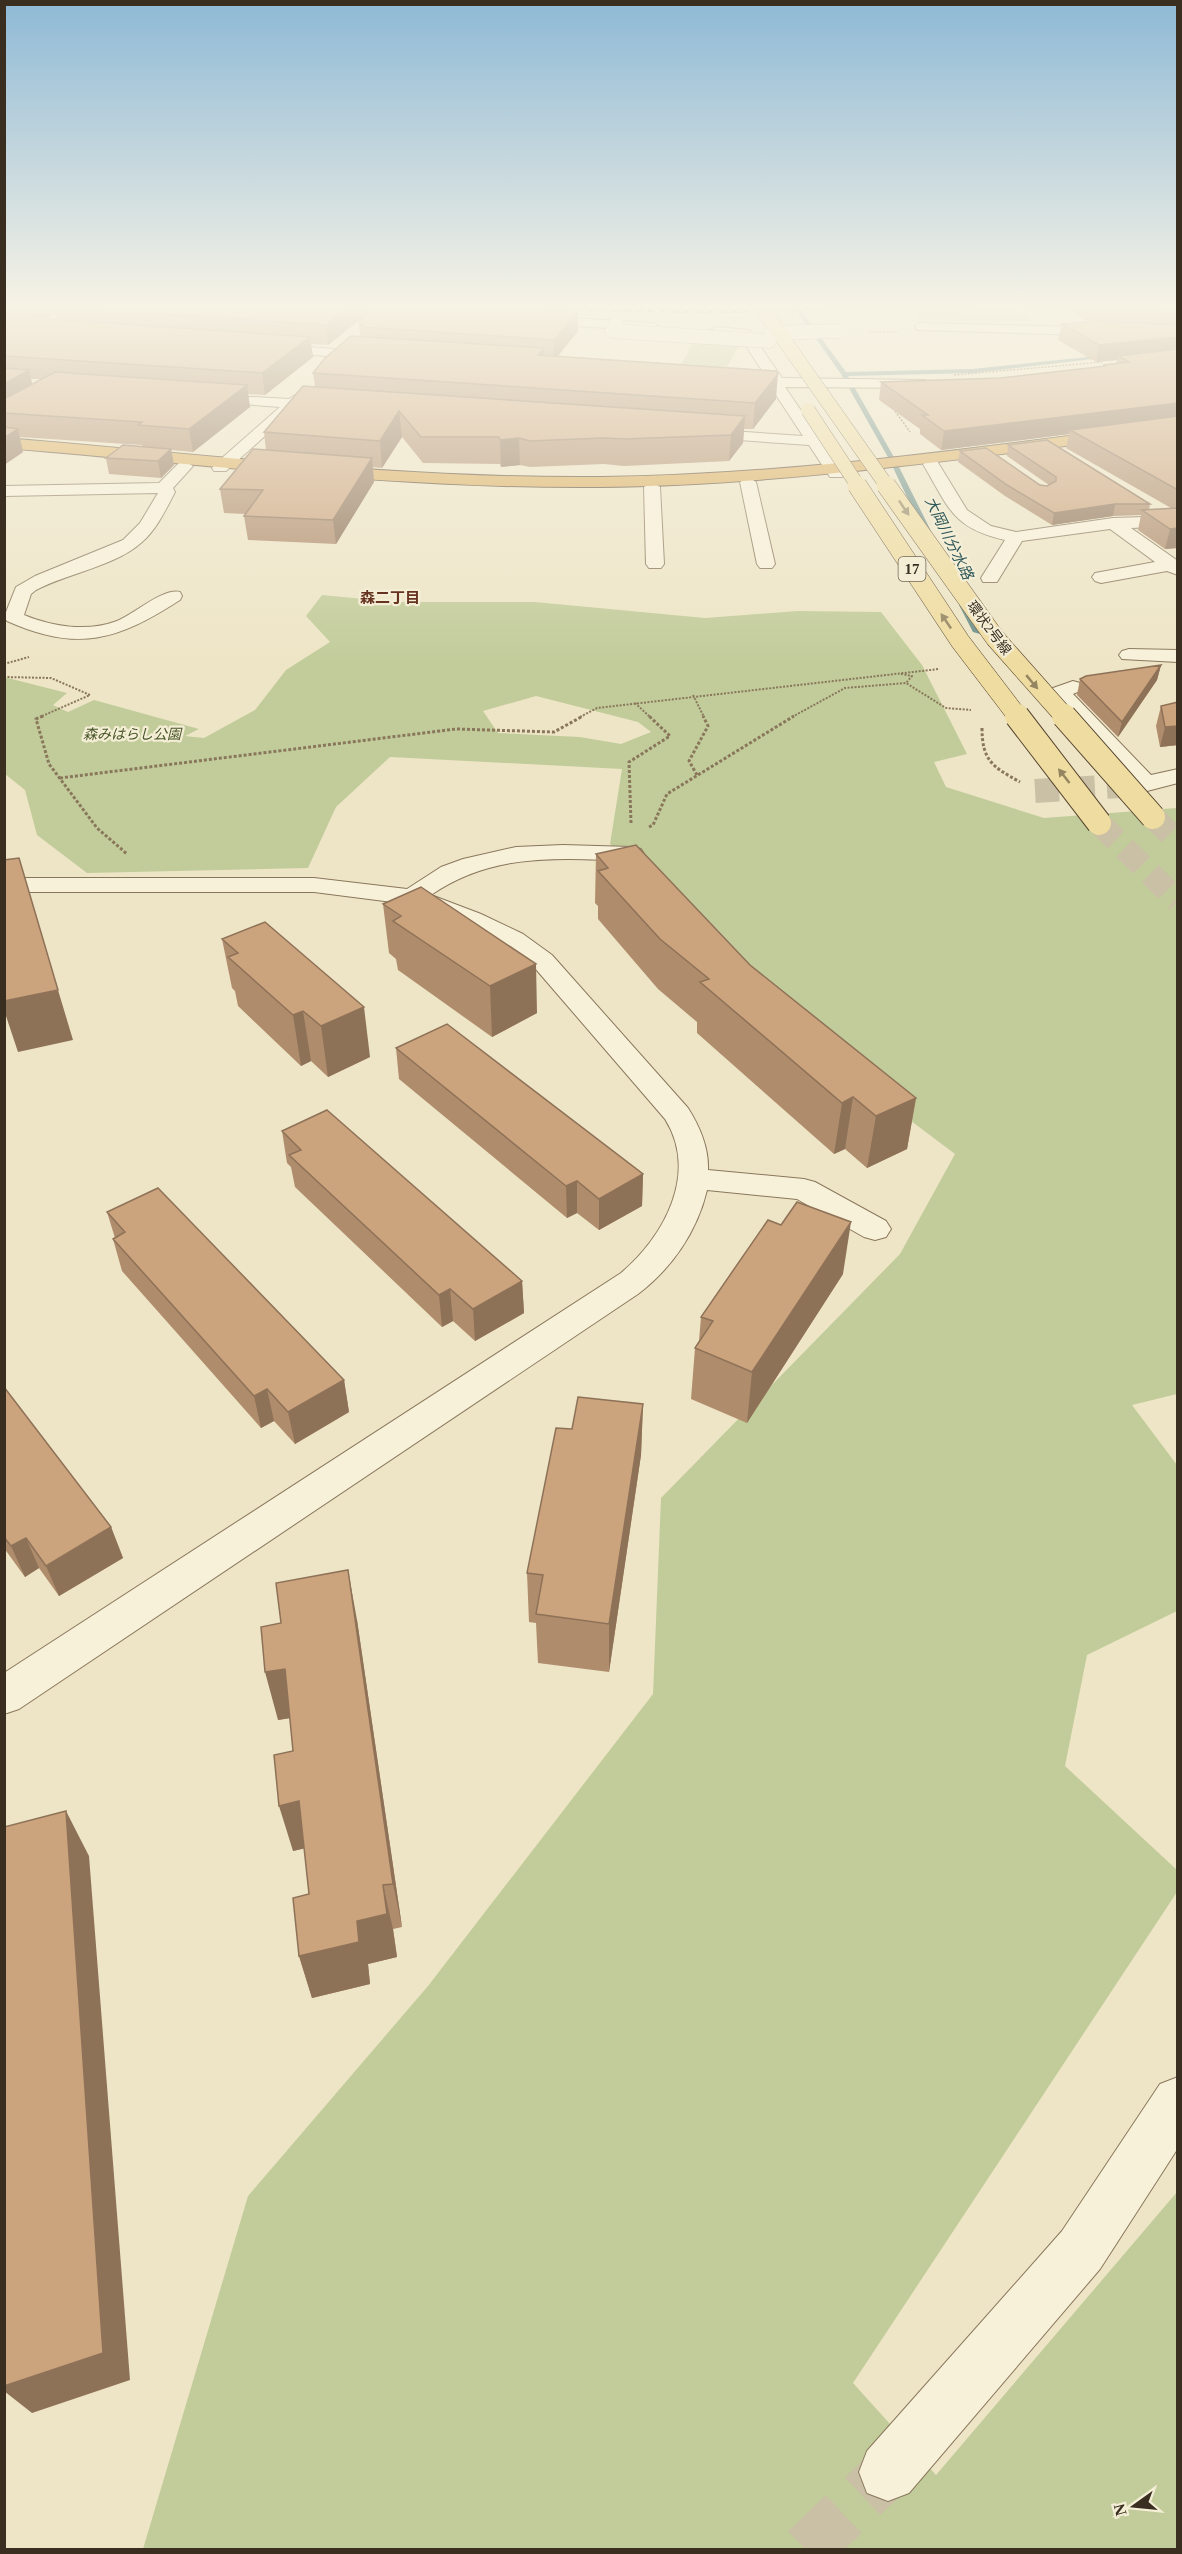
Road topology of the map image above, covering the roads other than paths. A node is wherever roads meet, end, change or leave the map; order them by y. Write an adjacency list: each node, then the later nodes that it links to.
1 (268, 425): 12 (street)
2 (804, 425): 8 (street)
3 (817, 425): 36 (main road, 環状2号線 / 17, one-way to 3, bridge)
4 (844, 425): 35 (main road, 環状2号線 / 17, one-way to 35, bridge)
5 (1178, 427): 14 (highway)
6 (683, 433): 8 (street)
7 (1178, 434): 11 (highway)
8 (815, 441): 14 (street)
9 (4, 443): 12 (highway)
10 (4, 452): 13 (highway)
11 (931, 464): 14 (highway); 22 (street)
12 (224, 465): 13 (highway); 14 (highway); 16 (highway)
13 (185, 466): 17 (street)
14 (833, 471): 15 (highway)
15 (748, 482): 16 (highway); 24 (street)
16 (652, 487): 23 (street)
17 (164, 488): 18 (street); 28 (street)
18 (4, 491)
19 (1145, 503): 20 (street)
20 (1176, 521): 21 (street)
21 (1113, 523): 22 (street); 25 (street)
22 (1016, 537): 27 (street)
23 (655, 564)
24 (766, 564)
25 (1174, 568): 26 (street)
26 (1101, 577)
27 (990, 578)
28 (34, 583): 29 (street); 30 (street)
29 (4, 586)
30 (173, 596)
31 (1129, 655): 32 (street)
32 (1178, 656)
33 (1066, 689): 34 (street)
34 (1178, 776)
35 (1152, 817)
36 (1099, 823)
37 (632, 854): 39 (street)
38 (4, 885): 39 (street)
39 (412, 897): 40 (street)
40 (695, 1179): 41 (street); 42 (street)
41 (875, 1229)
42 (4, 1696)
43 (1178, 2102): 44 (street)
44 (888, 2472)

